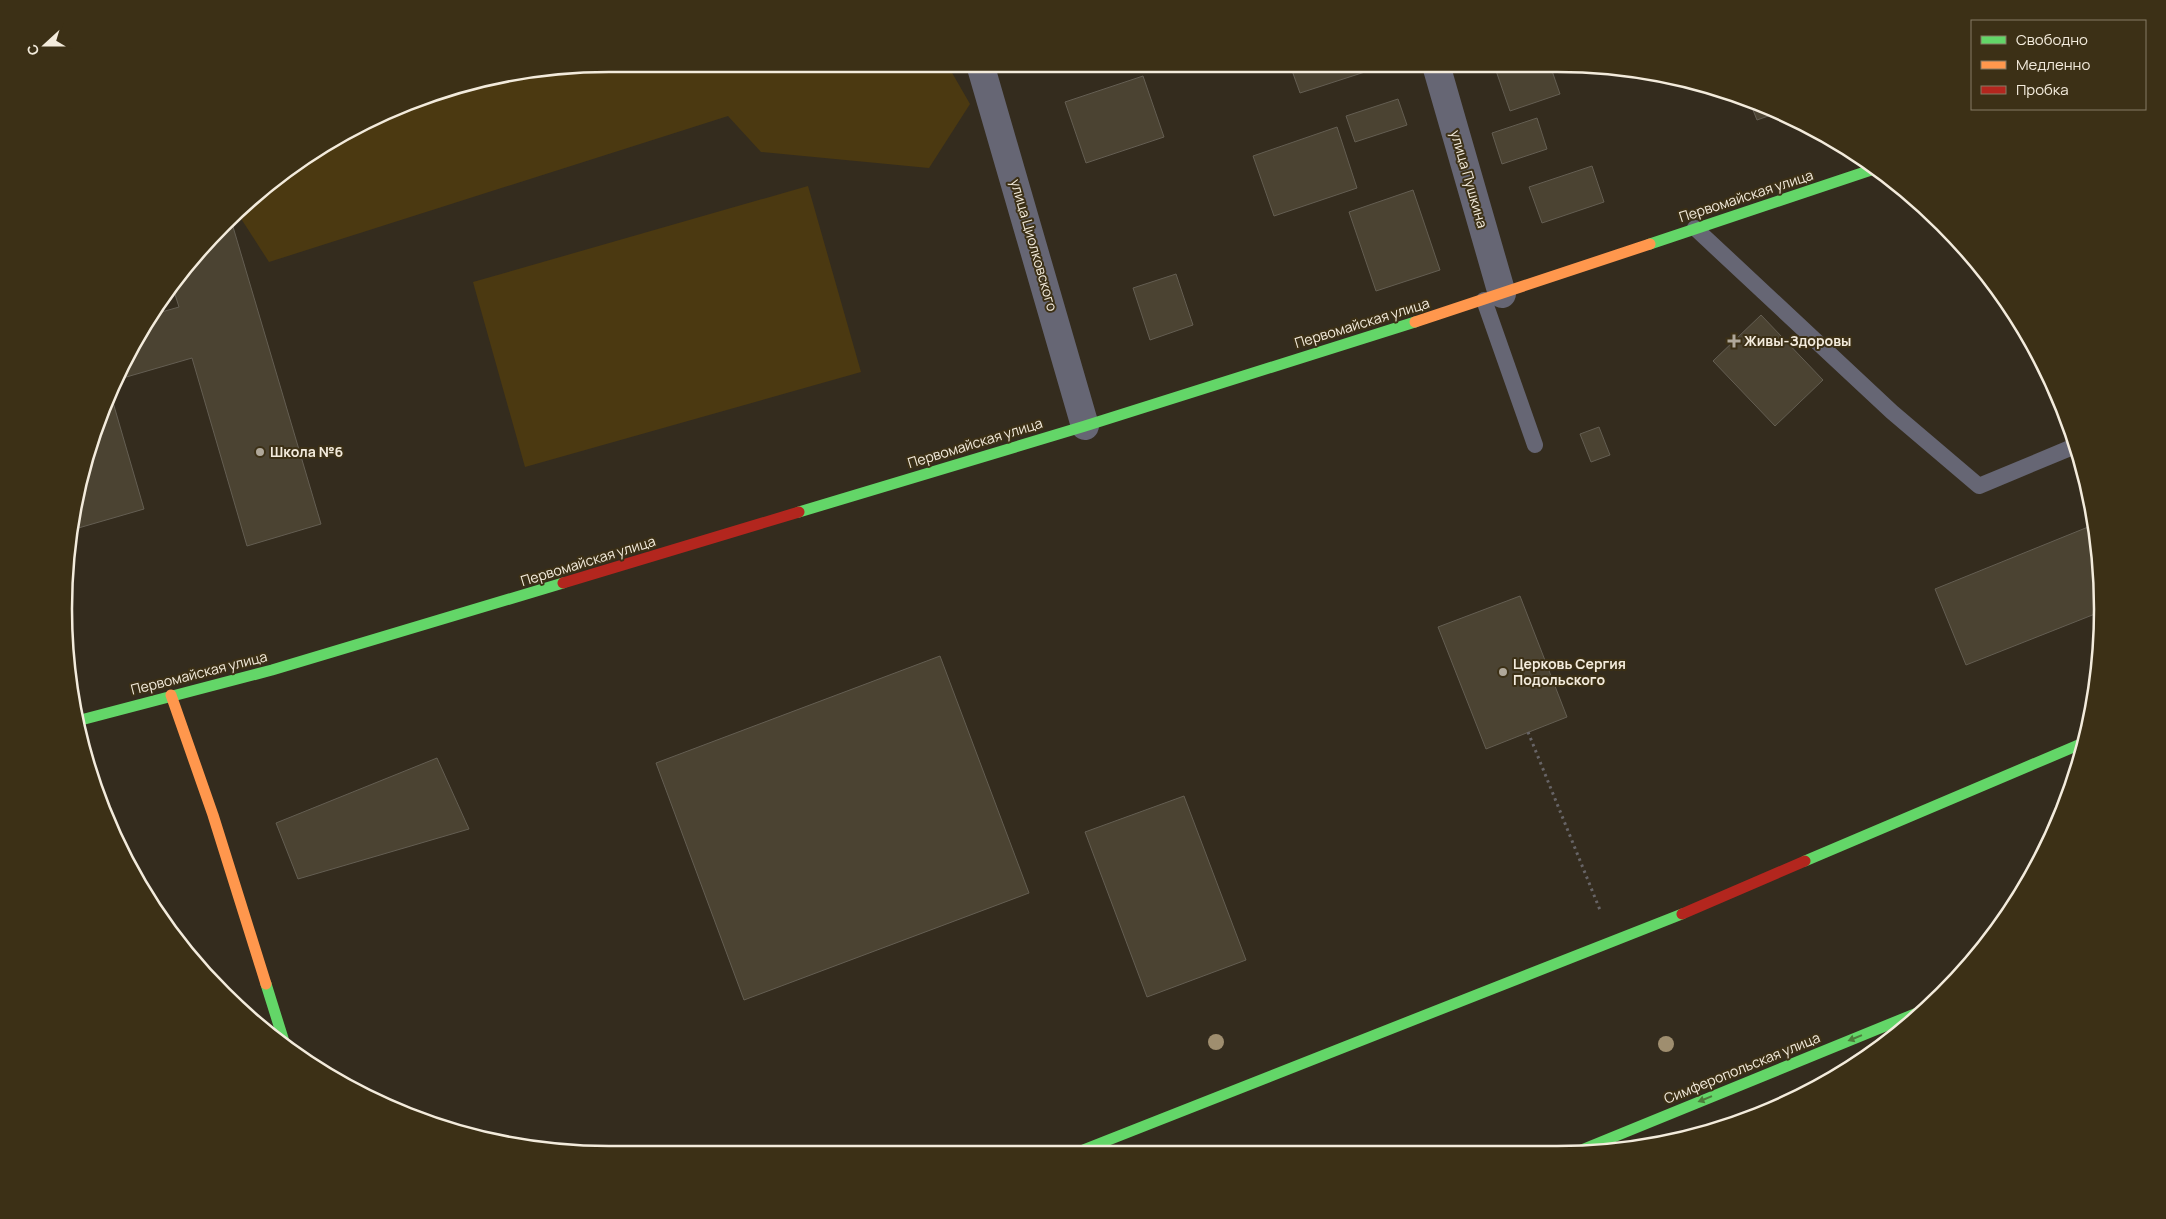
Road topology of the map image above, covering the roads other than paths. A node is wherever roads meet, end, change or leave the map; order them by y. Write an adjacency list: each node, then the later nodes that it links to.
1 (983, 73): 6 (street, улица Циолковского)
2 (1438, 73): 5 (street, улица Пушкина)
3 (1867, 171): 4 (street, Первомайская улица)
4 (1695, 228): 5 (street, Первомайская улица); 8 (lane)
5 (1493, 297): 6 (street, Первомайская улица); 7 (lane)
6 (1086, 426): 9 (street, Первомайская улица)
7 (1536, 445)
8 (2068, 449)
9 (171, 695): 10 (street, Первомайская улица); 13 (street)
10 (84, 719)
11 (2075, 746): 15 (street)
12 (1905, 1018): 14 (street, Симферопольская улица, one-way to 14)
13 (282, 1035)
14 (1594, 1145)
15 (1093, 1146)

